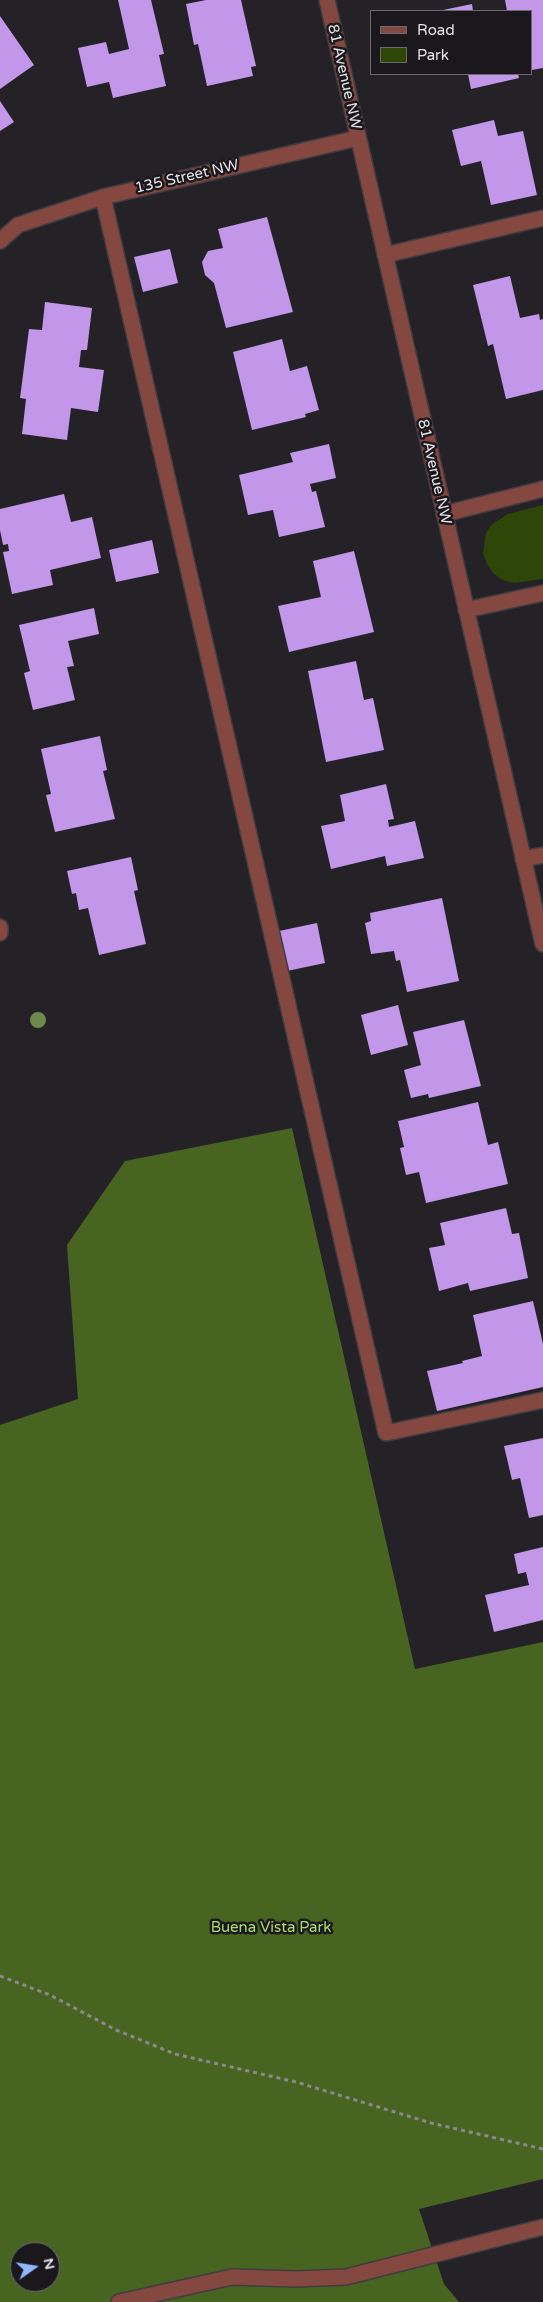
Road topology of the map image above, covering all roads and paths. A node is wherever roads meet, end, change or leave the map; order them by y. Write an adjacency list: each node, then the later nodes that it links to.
1 (327, 0): 2 (street, 81 Avenue NW)
2 (358, 138): 3 (street, 135 Street NW); 6 (street, 81 Avenue NW)
3 (103, 196): 5 (street, 135 Street NW); 16 (street)
4 (543, 218): 6 (street)
5 (0, 241)
6 (385, 255): 8 (street, 81 Avenue NW)
7 (543, 489): 8 (street)
8 (444, 514): 10 (street, 81 Avenue NW)
9 (543, 592): 10 (street)
10 (466, 610): 12 (street, 81 Avenue NW)
11 (543, 855): 12 (street)
12 (523, 859): 15 (street, 81 Avenue NW)
13 (0, 927): 14 (street)
14 (0, 934)
15 (543, 944)
16 (543, 1400)
17 (0, 1976): 18 (path)
18 (543, 2149)
19 (543, 2227): 20 (street)
20 (119, 2302)

